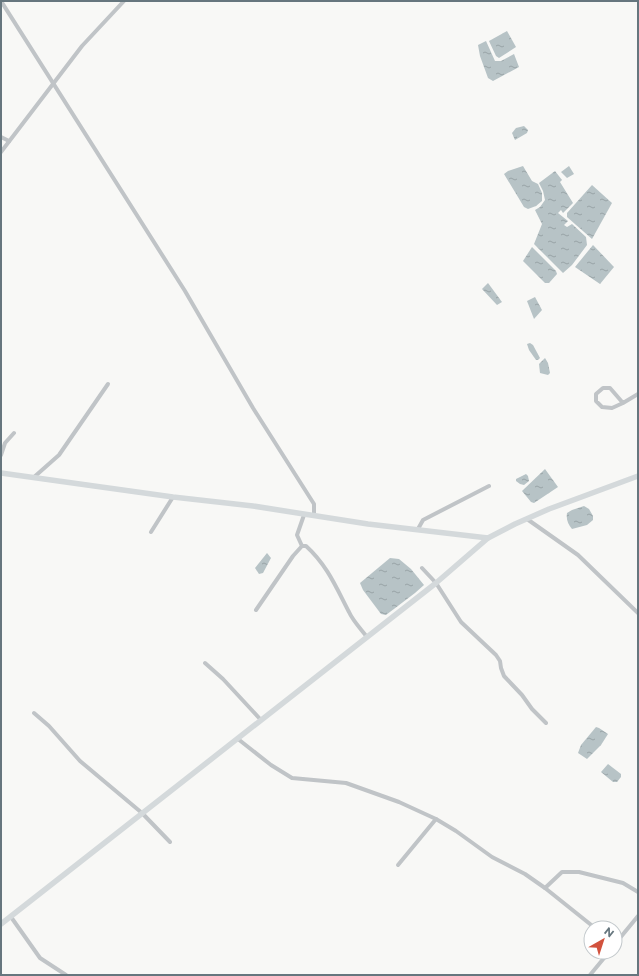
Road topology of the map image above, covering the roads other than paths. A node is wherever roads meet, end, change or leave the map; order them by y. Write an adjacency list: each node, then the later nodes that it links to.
1 (2, 1): 3 (street)
2 (124, 1): 3 (street)
3 (54, 82): 5 (street); 18 (street)
4 (1, 137): 5 (street)
5 (9, 141): 6 (street)
6 (1, 152)
7 (108, 384): 14 (street)
8 (638, 394): 9 (street)
9 (624, 403): 9 (street)
10 (14, 433): 11 (street)
11 (1, 455)
12 (1, 474): 14 (main road)
13 (638, 476): 19 (main road)
14 (33, 478): 16 (main road)
15 (489, 486): 20 (street)
16 (173, 497): 17 (main road); 21 (street)
17 (304, 515): 18 (main road); 23 (street)
18 (314, 516): 20 (main road)
19 (527, 519): 22 (main road); 27 (street)
20 (418, 529): 22 (main road)
21 (150, 532)
22 (488, 538): 25 (main road)
23 (302, 546): 26 (street); 28 (street)
24 (422, 568): 25 (street)
25 (436, 583): 28 (main road); 32 (street)
26 (256, 610)
27 (638, 613)
28 (367, 638): 31 (main road)
29 (205, 663): 31 (street)
30 (34, 713): 35 (street)
31 (261, 720): 33 (main road)
32 (546, 723)
33 (238, 739): 34 (street); 40 (main road)
34 (436, 819): 36 (street); 37 (street)
35 (170, 842)
36 (398, 865)
37 (545, 888): 38 (street); 41 (street)
38 (638, 892)
39 (638, 916): 43 (street)
40 (11, 917): 42 (main road); 45 (street)
41 (585, 920)
42 (1, 924)
43 (623, 934)
44 (602, 960): 46 (street)
45 (66, 975)
46 (590, 975)

